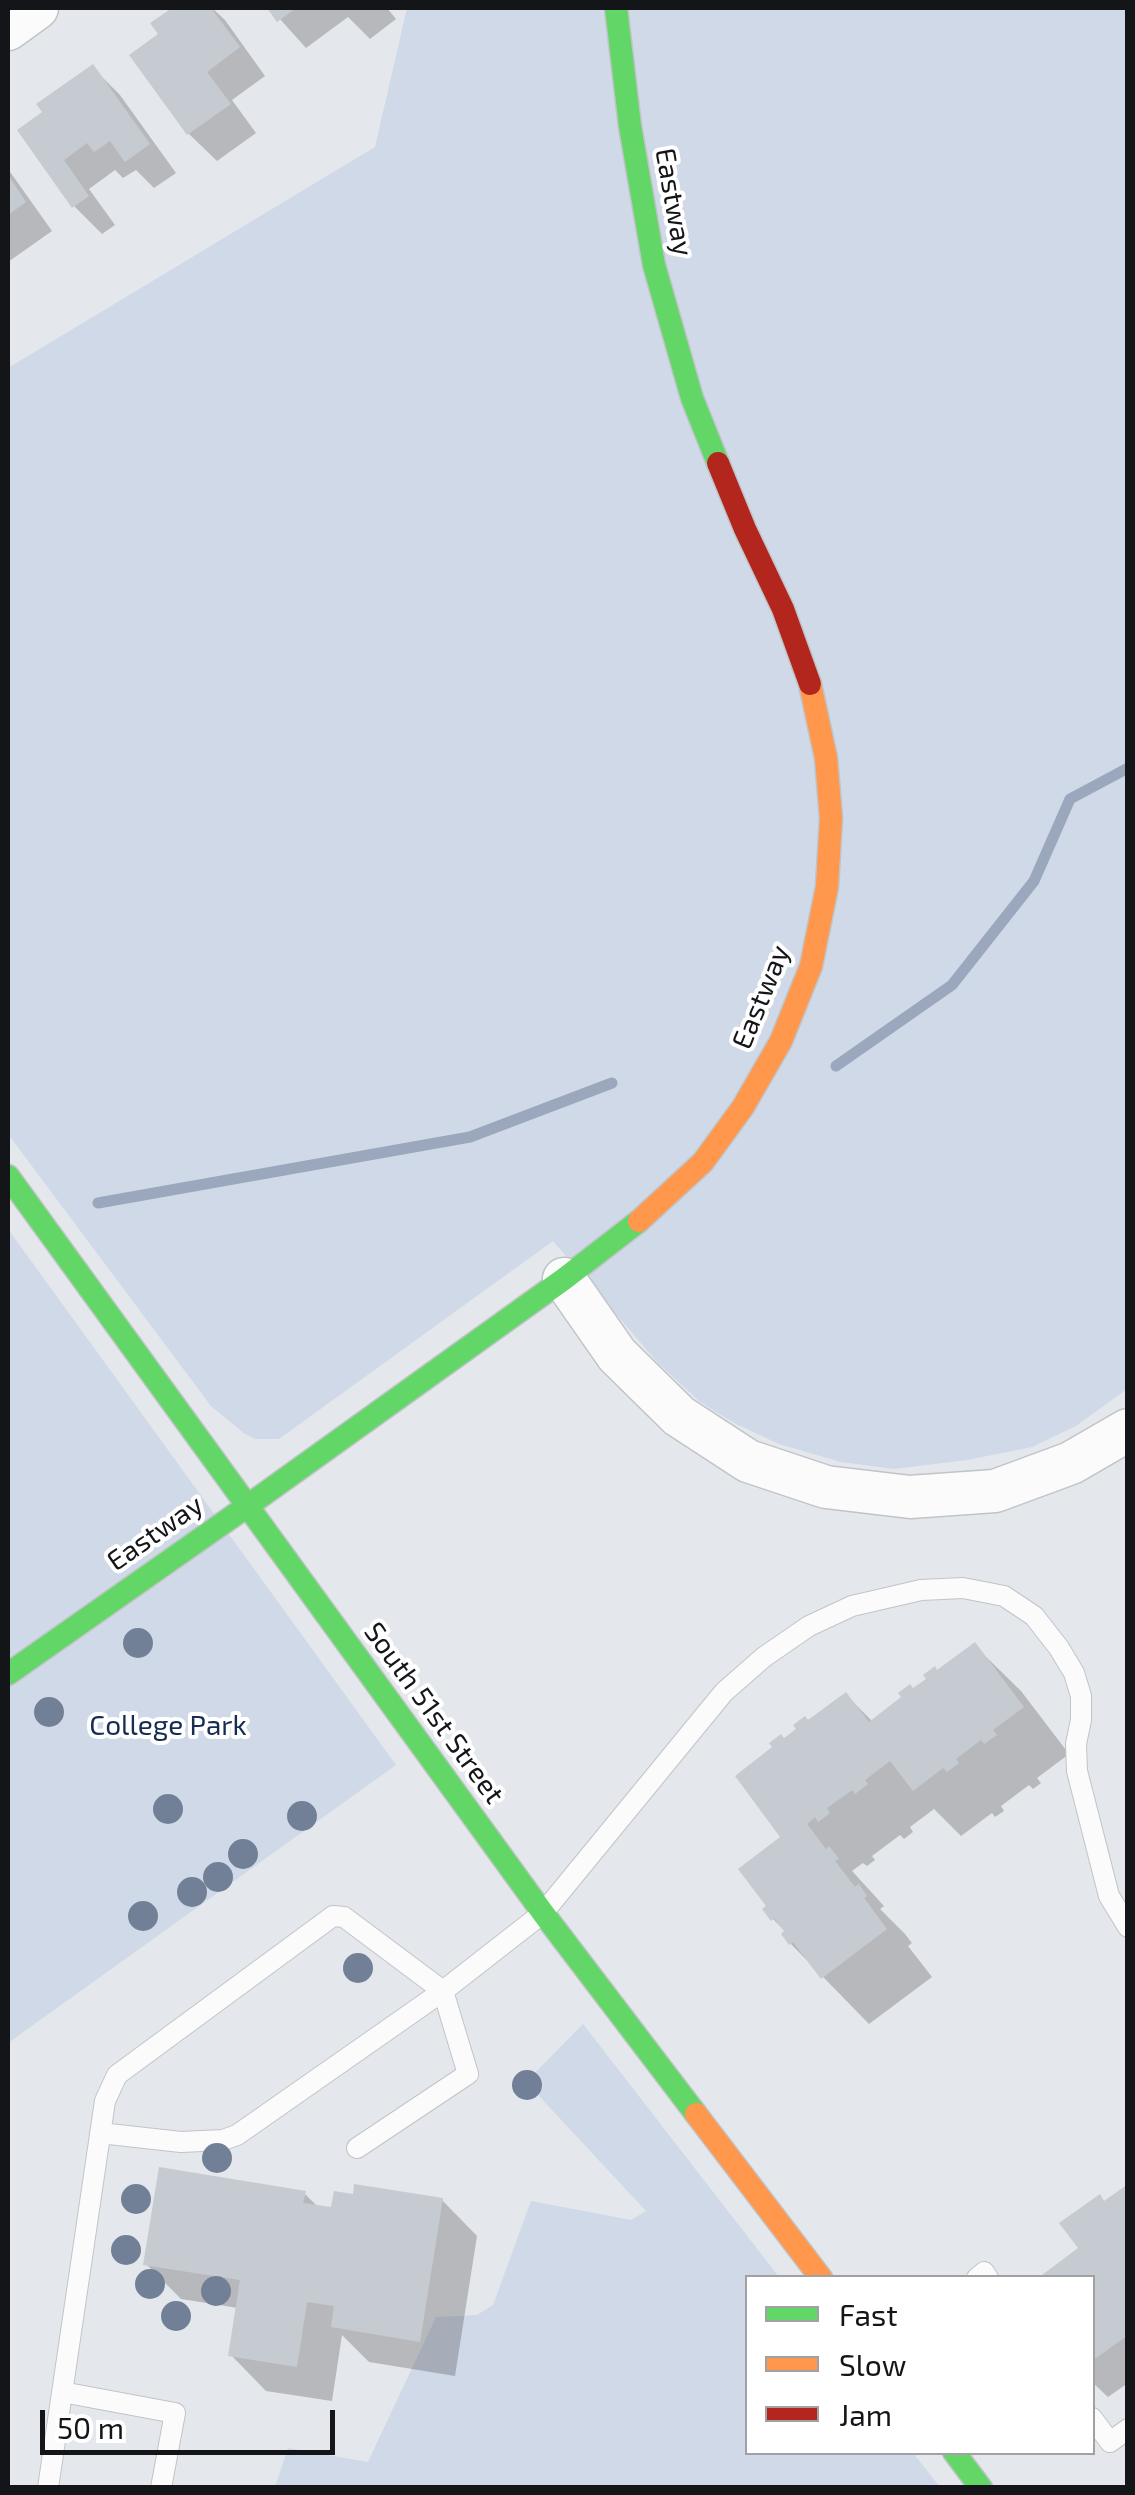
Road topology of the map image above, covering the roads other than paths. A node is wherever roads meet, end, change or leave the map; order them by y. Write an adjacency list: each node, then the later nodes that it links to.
1 (37, 8): 3 (street)
2 (616, 8): 5 (street, Eastway)
3 (8, 29)
4 (8, 1176): 7 (street, South 51st Street)
5 (564, 1279): 6 (street); 7 (street, Eastway)
6 (1128, 1430)
7 (246, 1506): 8 (street, Eastway); 9 (street, South 51st Street)
8 (8, 1674)
9 (543, 1913): 10 (lane); 11 (lane); 14 (street, South 51st Street)
10 (1128, 1928)
11 (443, 1991): 12 (lane); 12 (lane); 13 (lane)
12 (100, 2133): 15 (lane)
13 (358, 2148)
14 (819, 2275)
15 (62, 2392): 19 (lane); 20 (lane)
16 (1095, 2422): 17 (lane)
17 (1128, 2429)
18 (956, 2455): 21 (street)
19 (48, 2488)
20 (161, 2488)
21 (981, 2488)

